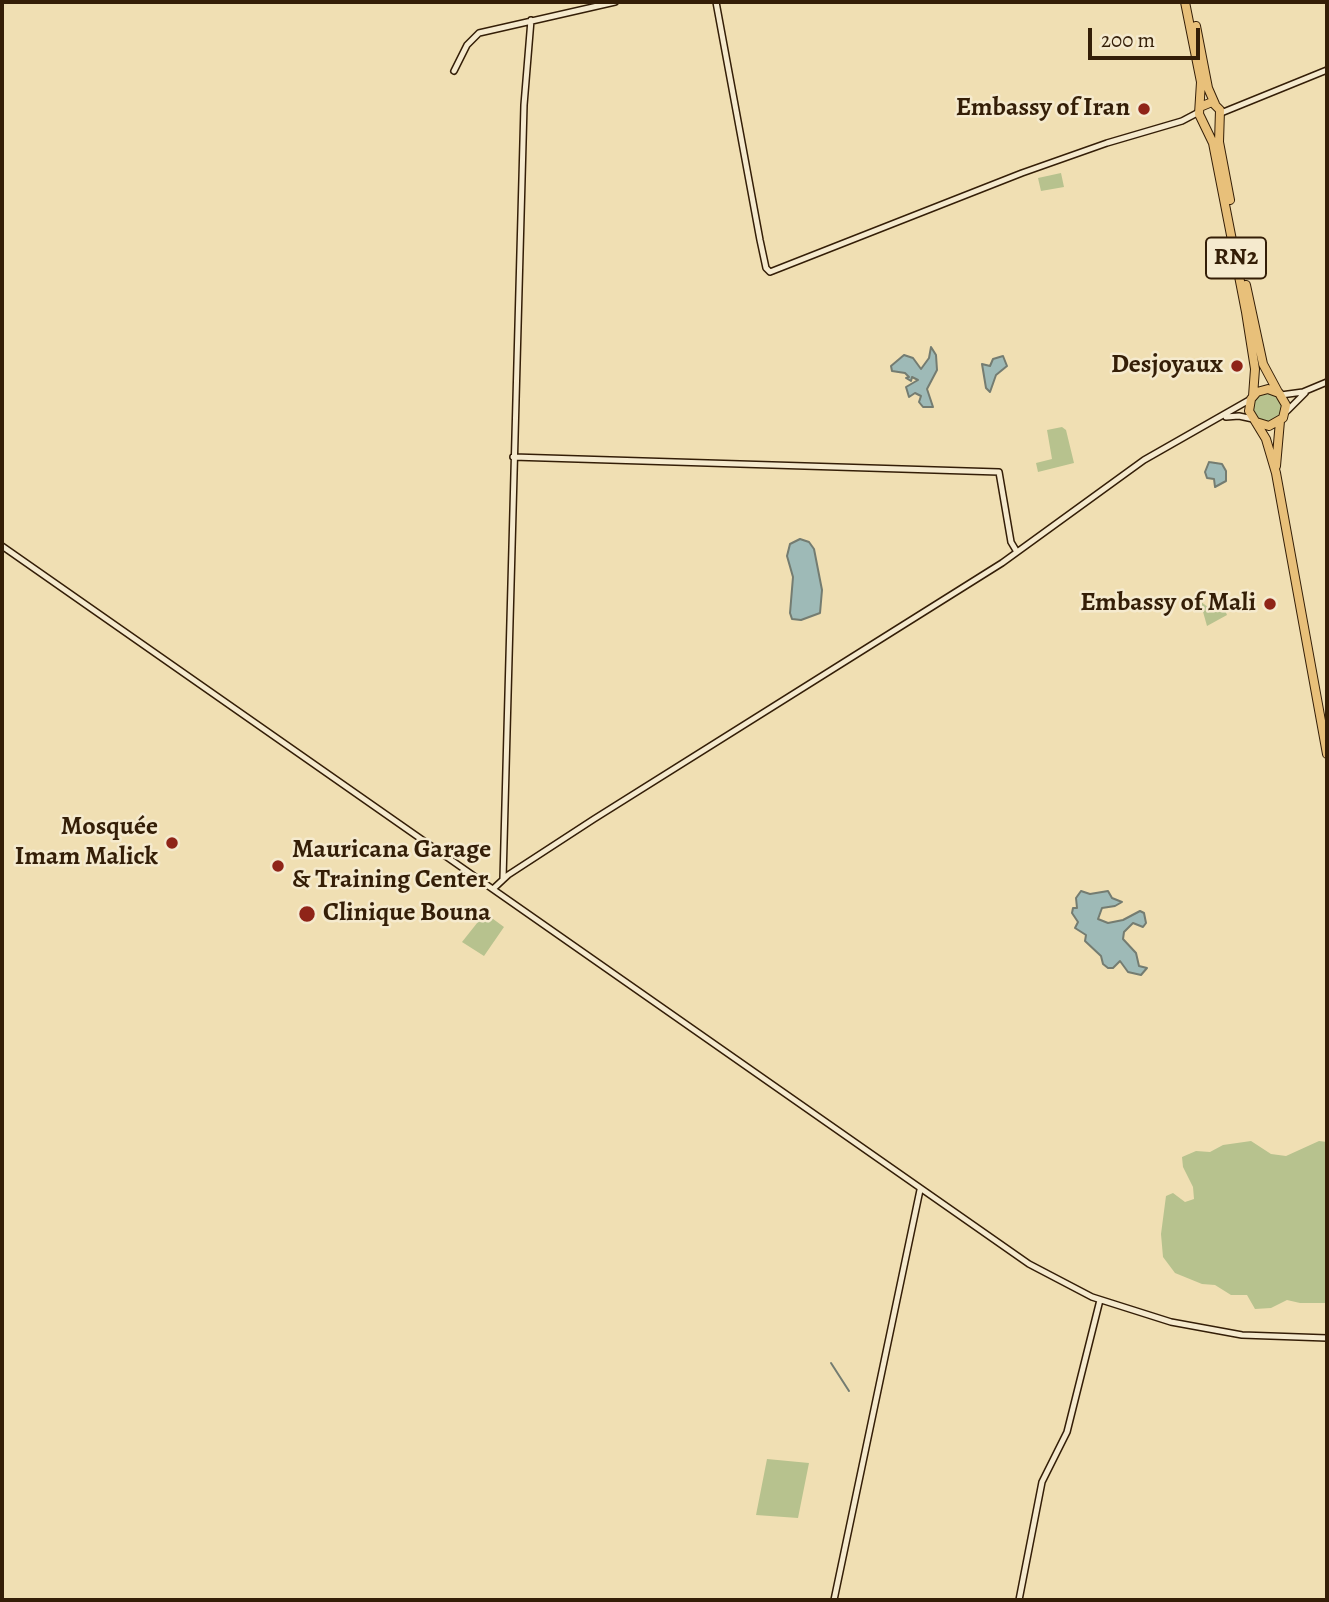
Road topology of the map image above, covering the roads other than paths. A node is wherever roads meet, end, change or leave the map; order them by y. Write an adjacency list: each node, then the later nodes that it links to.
1 (615, 2): 4 (street)
2 (716, 2): 9 (street)
3 (1188, 2): 7 (highway, RN2); 8 (highway, RN2)
4 (531, 20): 6 (street); 19 (street)
5 (1327, 70): 7 (street)
6 (454, 71)
7 (1218, 110): 8 (highway); 10 (highway); 13 (highway, RN2)
8 (1199, 111): 9 (street); 10 (highway)
9 (1182, 121): 10 (street)
10 (1204, 123): 14 (highway, RN2)
11 (1327, 382): 12 (street)
12 (1310, 389): 13 (street); 15 (street)
13 (1280, 394): 14 (highway); 15 (highway)
14 (1252, 397): 16 (highway); 17 (street)
15 (1285, 412): 18 (highway)
16 (1255, 420): 17 (street); 18 (highway); 20 (highway)
17 (1217, 421): 22 (street)
18 (1280, 421): 20 (highway)
19 (513, 457): 22 (street); 24 (street)
20 (1276, 473): 23 (highway)
21 (2, 546): 25 (street)
22 (1017, 552): 24 (street)
23 (1327, 754)
24 (503, 879): 25 (street)
25 (493, 889): 26 (street)
26 (920, 1190): 27 (street); 29 (street)
27 (1100, 1300): 28 (street); 30 (street)
28 (1327, 1338)
29 (834, 1600)
30 (1020, 1600)

